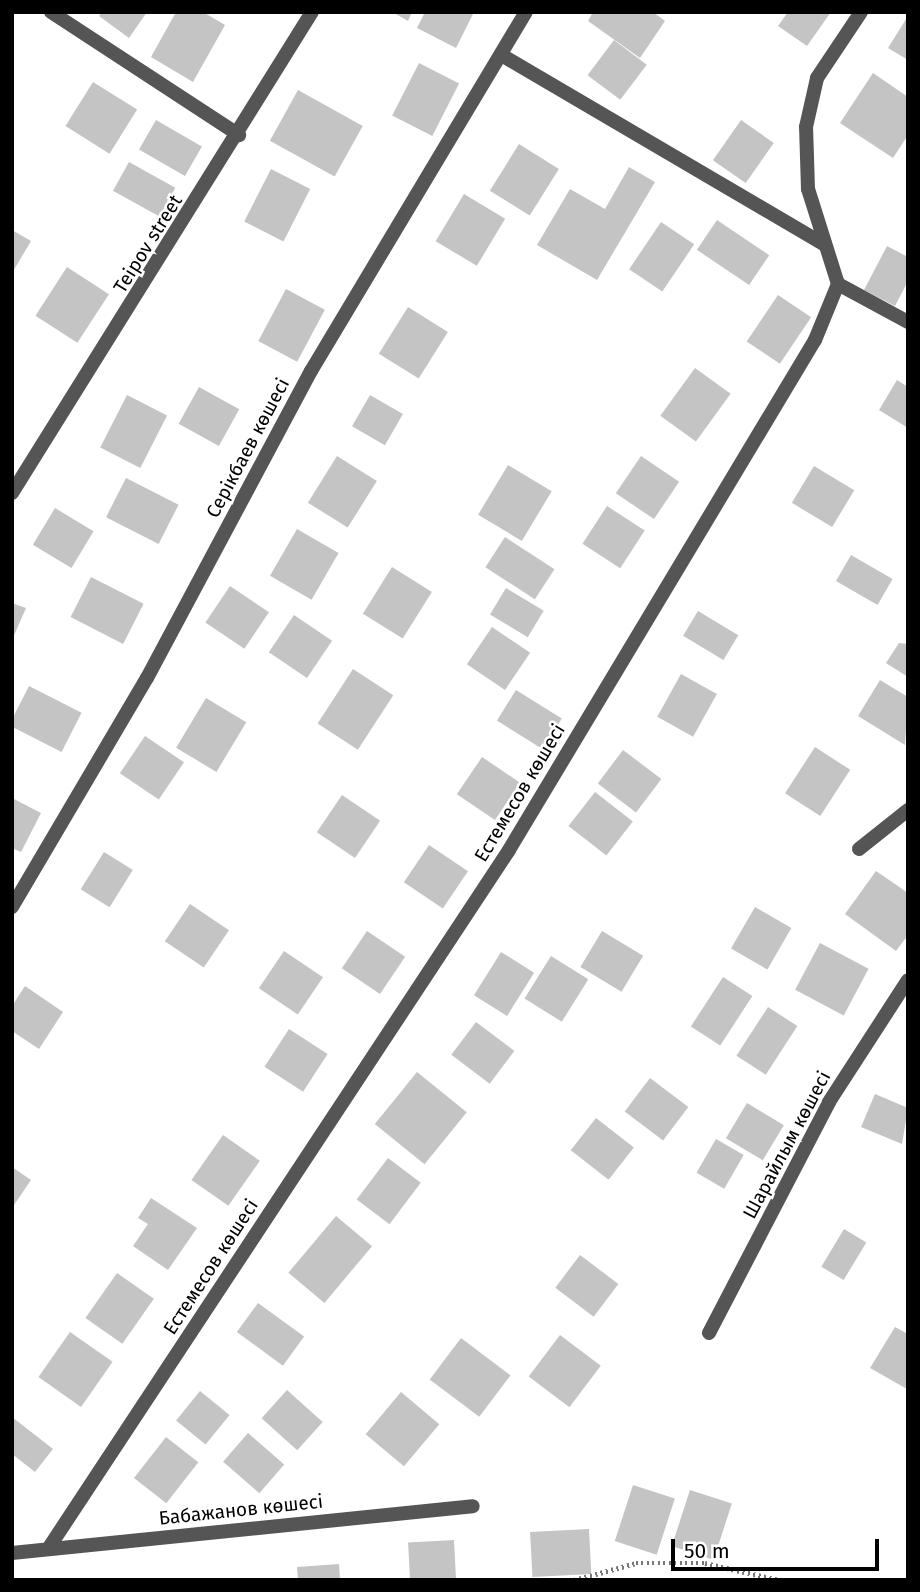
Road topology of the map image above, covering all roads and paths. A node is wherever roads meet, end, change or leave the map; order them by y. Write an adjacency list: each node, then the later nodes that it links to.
1 (51, 12): 6 (street)
2 (312, 12): 6 (street, Teipov street)
3 (526, 12): 5 (street, Серікбаев көшесі)
4 (861, 12): 7 (street)
5 (503, 56): 7 (street); 13 (street, Серікбаев көшесі)
6 (239, 135): 10 (street, Teipov street)
7 (825, 245): 8 (street)
8 (838, 284): 9 (street); 17 (street, Естемесов көшесі)
9 (908, 322)
10 (12, 493)
11 (908, 810): 12 (street)
12 (859, 849)
13 (12, 907)
14 (908, 980): 15 (street, Шарайлым көшесі)
15 (709, 1333)
16 (473, 1506): 17 (street, Бабажанов көшесі)
17 (48, 1549): 18 (street, Бабажанов көшесі)
18 (12, 1553)
19 (574, 1580): 20 (path)
20 (779, 1580)

